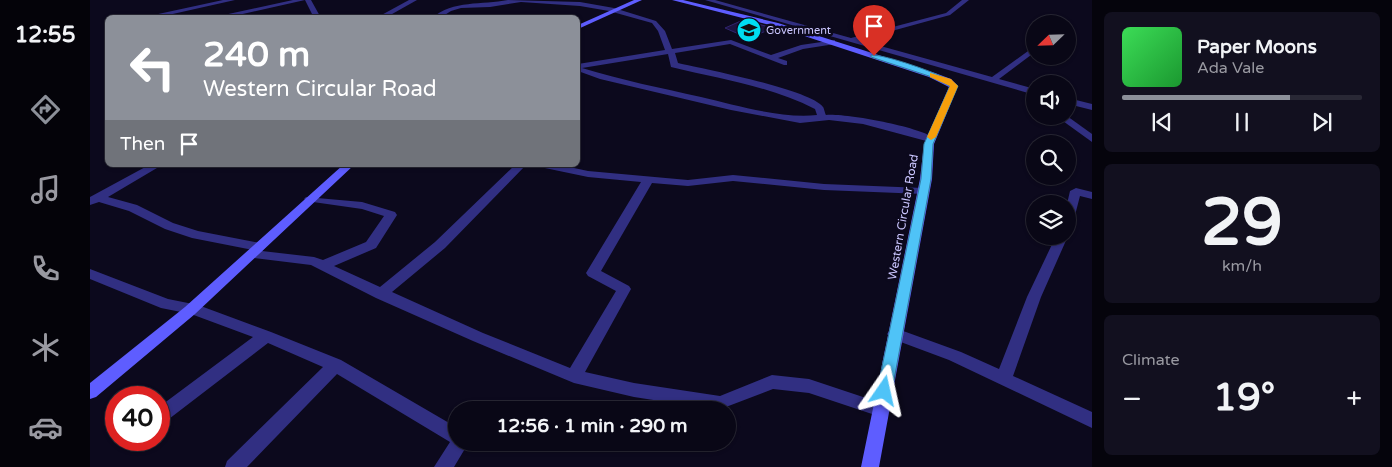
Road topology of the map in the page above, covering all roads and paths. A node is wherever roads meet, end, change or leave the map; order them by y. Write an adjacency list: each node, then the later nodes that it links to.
1 (232, 0): 12 (street)
2 (302, 0): 13 (street)
3 (414, 0): 16 (street)
4 (639, 0): 11 (street)
5 (675, 0): 20 (street, Western Circular Road)
6 (708, 0): 19 (street)
7 (966, 0): 19 (street)
8 (310, 3): 14 (street); 15 (street)
9 (500, 3): 10 (street); 11 (street); 17 (street)
10 (519, 8)
11 (613, 11): 18 (street); 21 (street)
12 (157, 15)
13 (228, 15)
14 (265, 15)
15 (316, 15)
16 (385, 15)
17 (439, 15)
18 (580, 26)
19 (852, 40): 25 (street)
20 (832, 42): 23 (street); 28 (street, Western Circular Road)
21 (670, 52): 23 (street); 26 (street); 35 (street)
22 (1026, 55): 29 (street)
23 (771, 58): 24 (street)
24 (784, 63)
25 (944, 66): 28 (street); 29 (street)
26 (580, 67)
27 (580, 68): 35 (street)
28 (932, 75): 38 (street, Western Circular Road)
29 (992, 81): 30 (street)
30 (1023, 89): 31 (street); 32 (street)
31 (1026, 90)
32 (1026, 91)
33 (1076, 103): 34 (street)
34 (1092, 107)
35 (822, 117): 38 (street)
36 (1074, 125): 37 (street)
37 (1092, 138)
38 (930, 139): 44 (street, Western Circular Road)
39 (153, 167): 48 (street)
40 (347, 167): 47 (street)
41 (519, 167): 53 (street)
42 (554, 167): 43 (street)
43 (648, 180): 44 (street); 58 (street)
44 (923, 191): 55 (street, Western Circular Road)
45 (1075, 195): 46 (street)
46 (1092, 196)
47 (310, 199): 50 (street); 51 (street)
48 (95, 200): 50 (street)
49 (1058, 245): 59 (street)
50 (257, 251): 51 (street); 54 (street)
51 (323, 265): 53 (street)
52 (90, 274): 54 (street)
53 (381, 294): 58 (street)
54 (193, 310): 56 (street); 60 (street)
55 (895, 334): 59 (street); 62 (street, Western Circular Road)
56 (266, 336): 57 (street); 61 (street)
57 (334, 365): 64 (street); 66 (street)
58 (574, 376): 62 (street)
59 (1004, 379): 63 (street)
60 (90, 392)
61 (170, 408)
62 (881, 410): 68 (street, Western Circular Road)
63 (1092, 420)
64 (448, 431)
65 (454, 451): 67 (street)
66 (234, 467)
67 (443, 467)
68 (870, 467)

